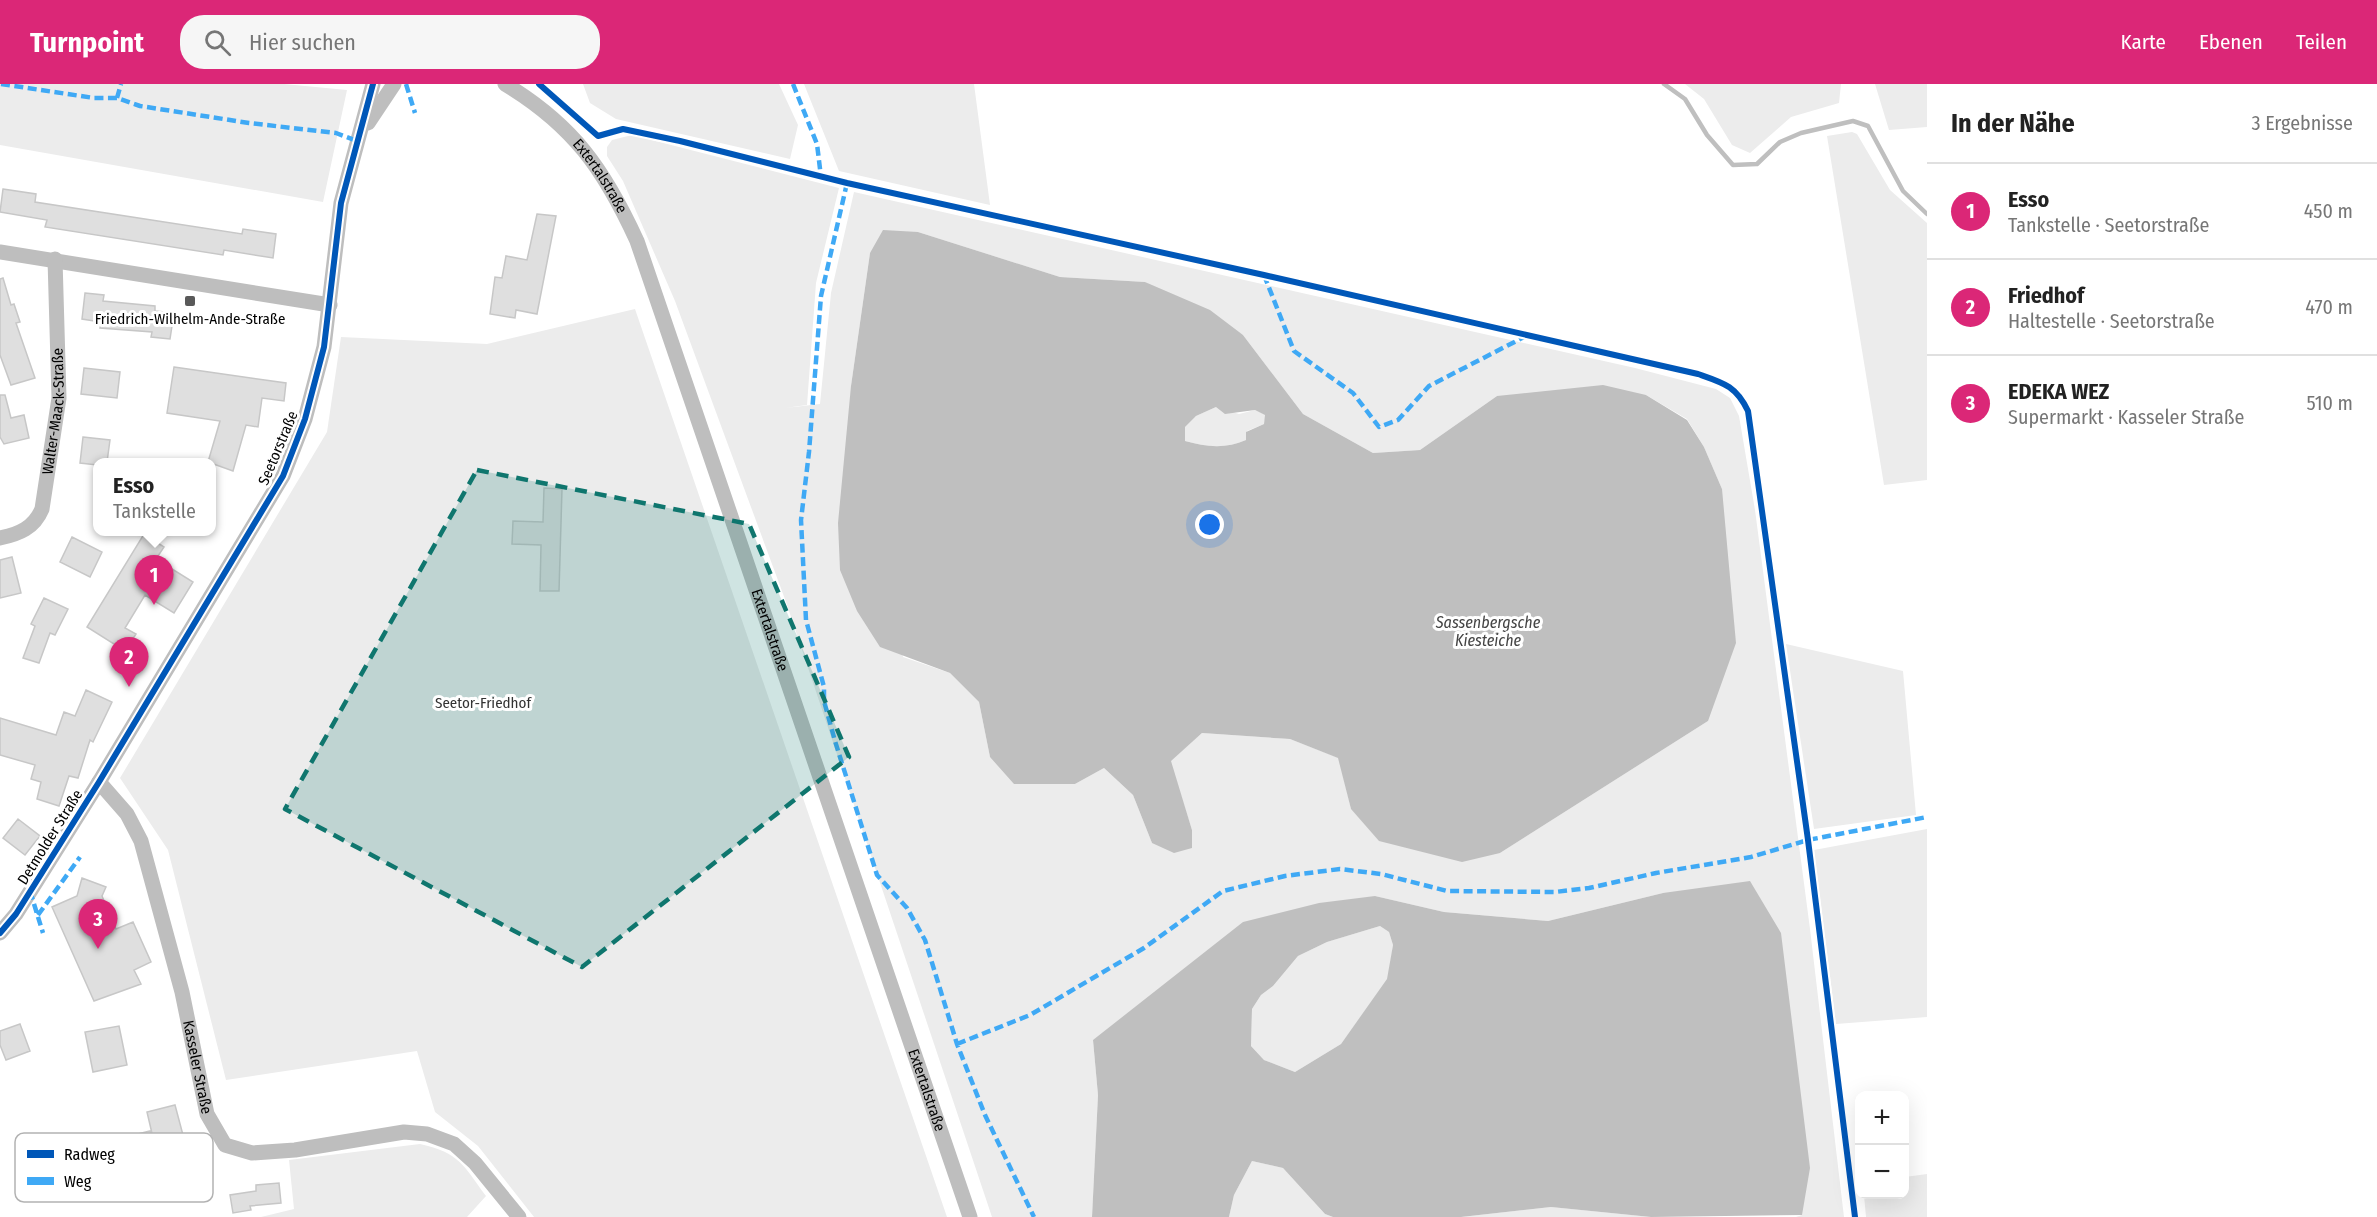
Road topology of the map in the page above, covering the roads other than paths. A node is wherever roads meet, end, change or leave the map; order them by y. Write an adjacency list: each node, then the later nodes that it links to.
1 (373, 84): 4 (street, Seetorstraße)
2 (394, 84): 4 (street)
3 (504, 84): 12 (street, Extertalstraße)
4 (357, 141): 7 (street, Seetorstraße)
5 (0, 252): 6 (street)
6 (55, 259): 7 (street); 8 (street, Walter-Maack-Straße)
7 (330, 305): 9 (street, Seetorstraße)
8 (0, 538)
9 (99, 782): 10 (street, Detmolder Straße); 11 (street, Kasseler Straße)
10 (0, 933)
11 (519, 1217)
12 (970, 1217)

